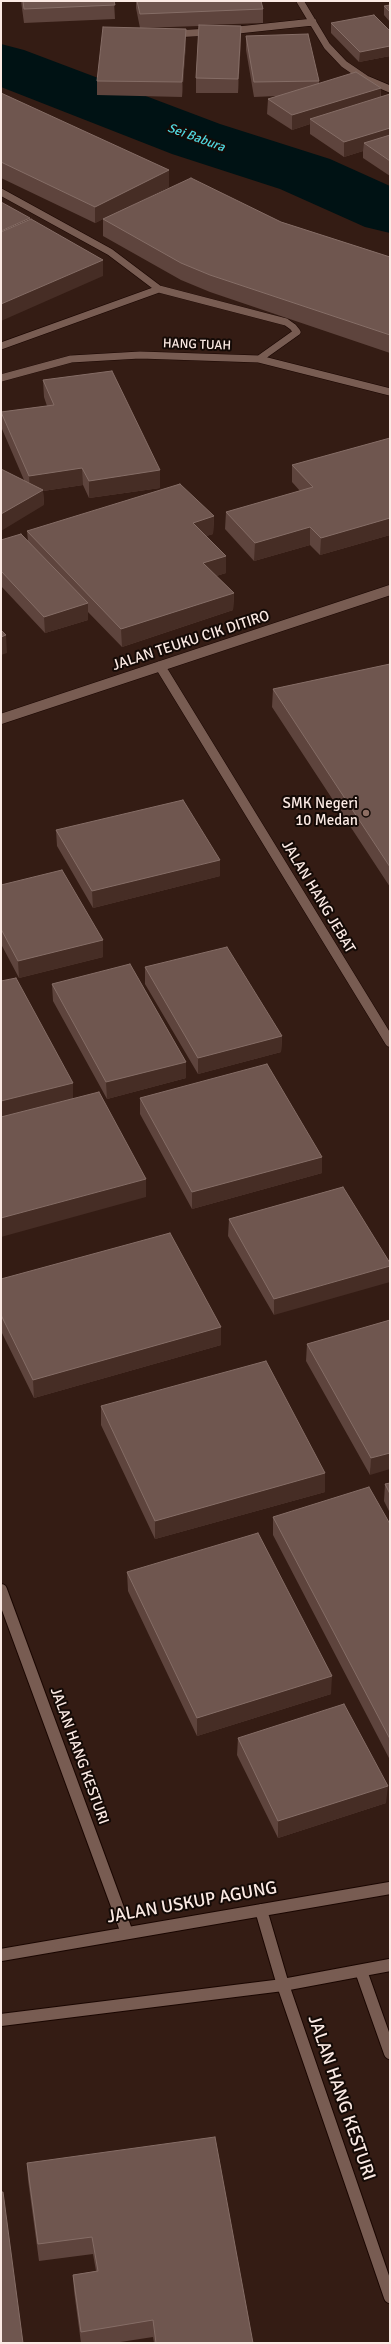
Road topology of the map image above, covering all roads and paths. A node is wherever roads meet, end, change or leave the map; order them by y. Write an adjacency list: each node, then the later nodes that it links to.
1 (300, 1): 2 (street)
2 (312, 22): 3 (street); 6 (street)
3 (223, 31)
4 (215, 32): 5 (street)
5 (164, 34)
6 (390, 89)
7 (1, 192): 8 (street)
8 (159, 289): 9 (street); 10 (street)
9 (1, 346)
10 (259, 359): 11 (street, HANG TUAH); 12 (street, HANG TUAH)
11 (1, 378)
12 (390, 392)
13 (390, 590): 14 (street, JALAN TEUKU CIK DITIRO)
14 (160, 666): 15 (street, JALAN TEUKU CIK DITIRO); 16 (street, JALAN HANG JEBAT)
15 (1, 719)
16 (390, 1042)
17 (1, 1590): 20 (street, JALAN HANG KESTURI)
18 (390, 1888): 19 (street, JALAN USKUP AGUNG)
19 (261, 1910): 20 (street, JALAN USKUP AGUNG); 24 (street, JALAN HANG KESTURI)
20 (127, 1933): 21 (street, JALAN USKUP AGUNG)
21 (1, 1955)
22 (390, 1965): 23 (street)
23 (361, 1971): 24 (street); 26 (street)
24 (283, 1985): 25 (street); 27 (street, JALAN HANG KESTURI)
25 (1, 2020)
26 (390, 2053)
27 (390, 2297)

